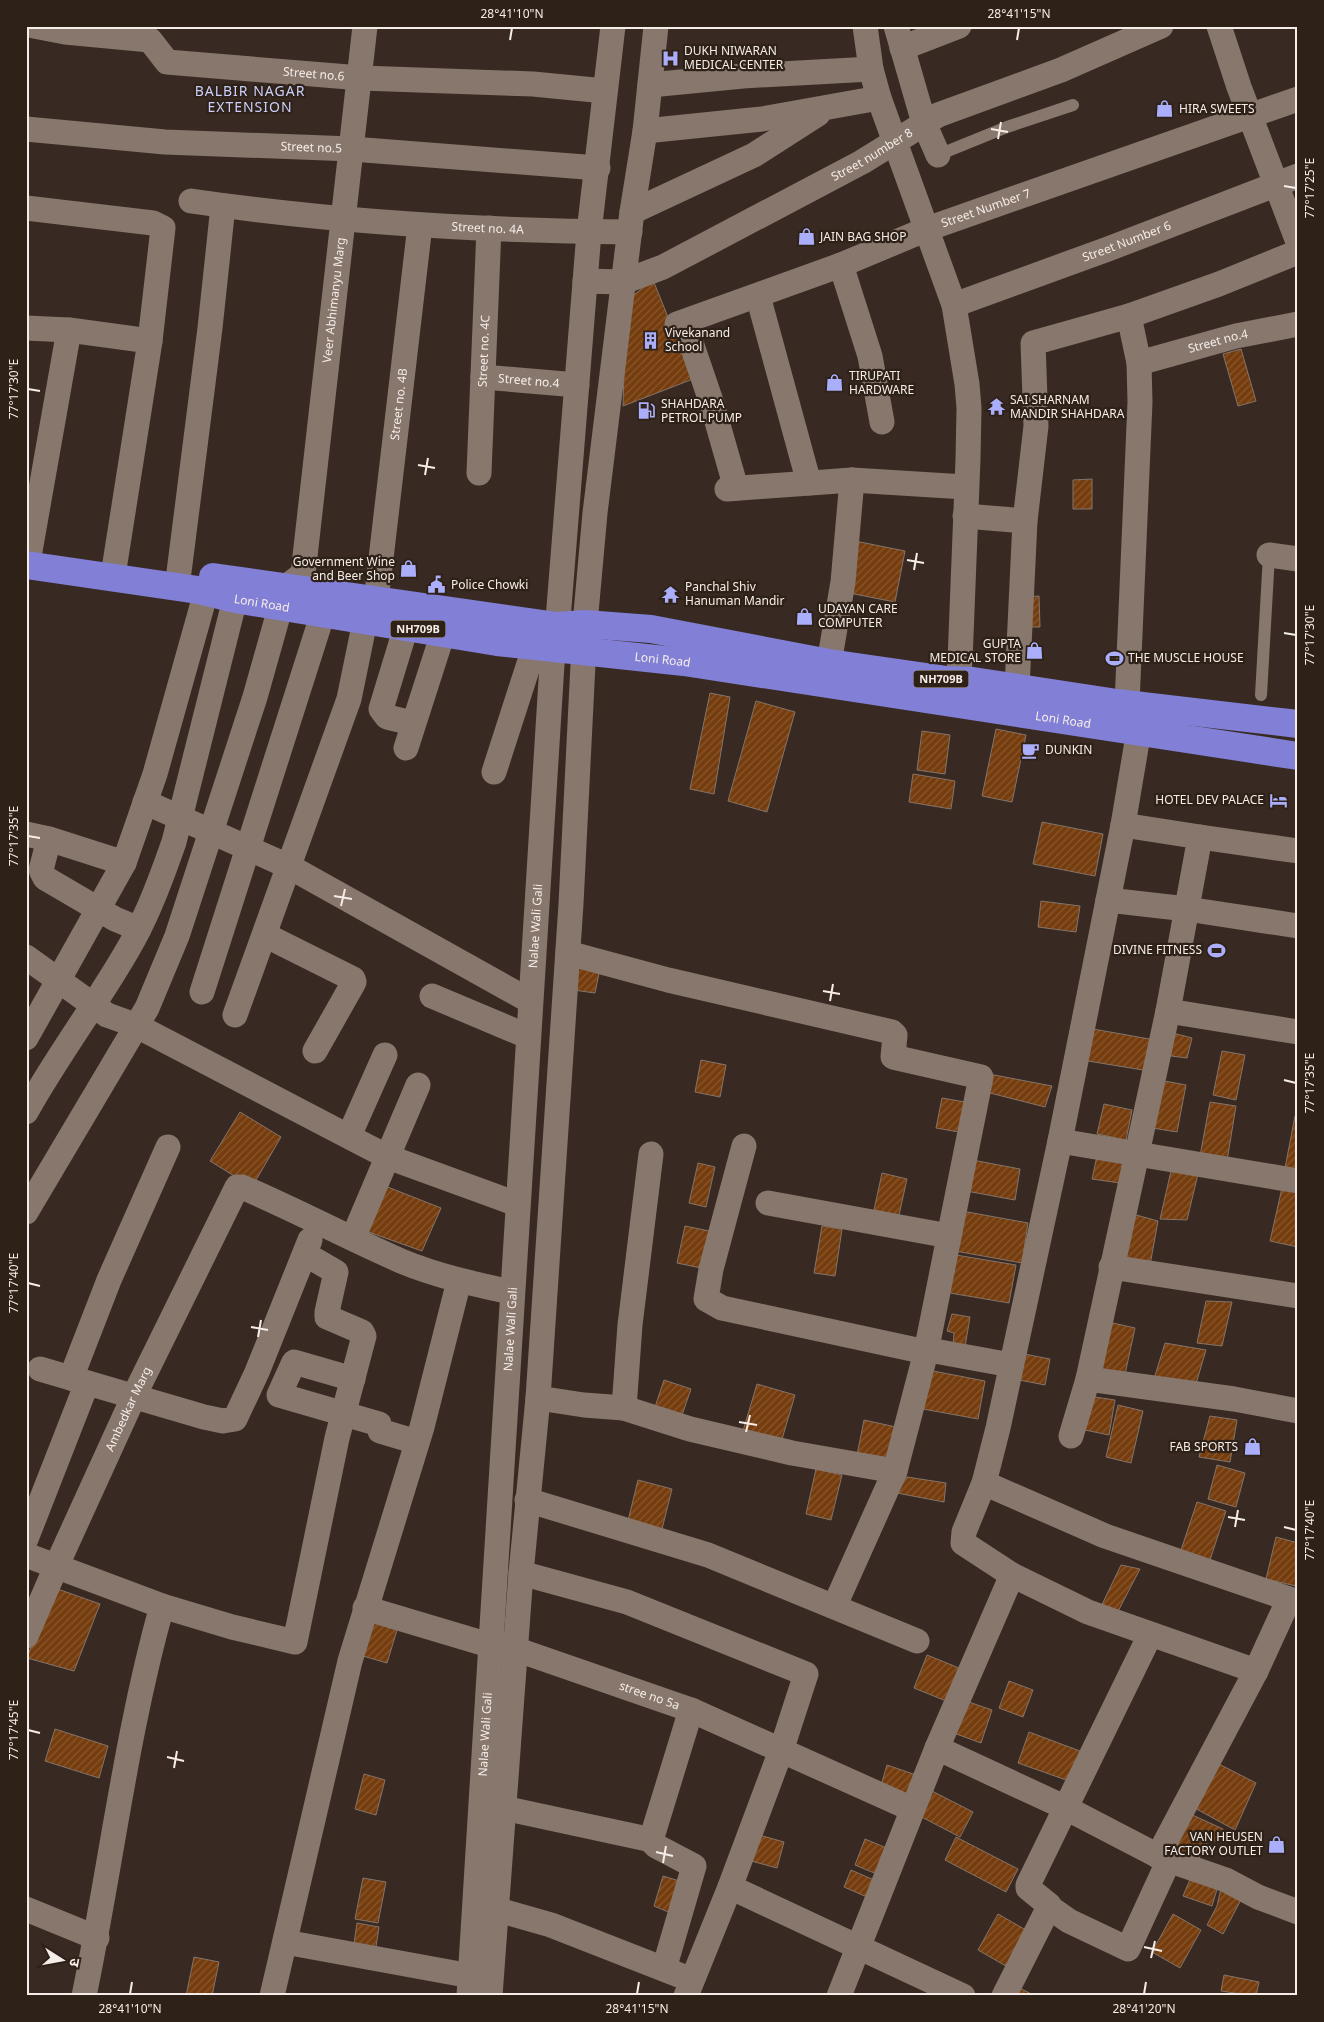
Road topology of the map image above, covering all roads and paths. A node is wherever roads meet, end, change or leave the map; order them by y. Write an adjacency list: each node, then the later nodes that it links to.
1 (34, 26): 11 (street, Street no.6)
2 (365, 26): 11 (street, Veer Abhimanyu Marg)
3 (613, 26): 13 (street)
4 (656, 26): 12 (street)
5 (865, 26): 10 (street)
6 (959, 26): 9 (street)
7 (1161, 26): 19 (street, Street number 8)
8 (1219, 26): 18 (street)
9 (899, 37): 19 (street)
10 (871, 69): 12 (street); 14 (street)
11 (361, 78): 13 (street, Street no.6); 23 (street, Veer Abhimanyu Marg)
12 (650, 85): 21 (street)
13 (605, 91): 25 (street)
14 (879, 98): 17 (street); 22 (street)
15 (1298, 99): 18 (street, Street Number 7)
16 (1073, 105): 24 (lane)
17 (826, 109): 21 (street); 31 (street)
18 (1250, 117): 26 (street); 34 (street, Street Number 7)
19 (924, 123): 22 (street, Street number 8); 24 (street)
20 (26, 129): 23 (street, Street no.5)
21 (645, 132): 31 (street)
22 (896, 144): 34 (street); 40 (street, Street number 8)
23 (352, 149): 25 (street, Street no.5); 30 (street, Veer Abhimanyu Marg)
24 (938, 155)
25 (598, 168): 35 (street)
26 (1287, 180): 36 (street); 42 (street, Street Number 6)
27 (191, 201): 28 (street, Street no. 4A)
28 (223, 206): 30 (street, Street no. 4A); 62 (street)
29 (26, 208): 47 (street)
30 (345, 219): 32 (street, Street no. 4A); 64 (street, Veer Abhimanyu Marg)
31 (631, 222): 35 (street, Street no. 4A); 40 (street)
32 (420, 225): 33 (street, Street no. 4A); 63 (street, Street no. 4B)
33 (489, 228): 35 (street, Street no. 4A); 49 (street, Street no. 4C)
34 (927, 228): 38 (street, Street Number 7); 42 (street)
35 (589, 232): 39 (street)
36 (1298, 242)
37 (1298, 252): 43 (street)
38 (840, 265): 41 (street, Street Number 7); 51 (street)
39 (585, 281): 40 (street, Street number 8); 50 (street)
40 (623, 282): 71 (street)
41 (758, 296): 54 (street); 54 (street, Street Number 7)
42 (954, 305): 55 (street)
43 (1129, 316): 48 (street); 57 (street)
44 (1298, 324): 48 (street, Street no.4)
45 (26, 328): 46 (street)
46 (68, 330): 47 (street); 58 (street)
47 (150, 341): 61 (street)
48 (1139, 363): 77 (street)
49 (483, 376): 50 (street, Street no.4); 52 (street, Street no. 4C)
50 (577, 385): 72 (street)
51 (882, 422)
52 (479, 473)
53 (852, 480): 54 (street); 55 (street); 73 (street)
54 (809, 483)
55 (965, 487): 56 (street)
56 (965, 516): 57 (street); 75 (street)
57 (1025, 521): 74 (street)
58 (28, 555): 61 (highway, Loni Road / NH709B); 65 (highway, Loni Road / NH709B)
59 (1270, 555): 60 (street); 76 (lane)
60 (1298, 559)
61 (115, 563): 62 (highway, Loni Road / NH709B)
62 (179, 572): 64 (highway, Loni Road / NH709B)
63 (378, 584)
64 (290, 589): 66 (highway, Loni Road / NH709B); 67 (highway, Loni Road / NH709B); 72 (highway, Loni Road / NH709B); 86 (street, Veer Abhimanyu Marg)
65 (206, 592): 66 (highway, Loni Road / NH709B); 83 (street)
66 (235, 599): 84 (street)
67 (323, 613): 68 (highway, Loni Road / NH709B); 89 (street)
68 (365, 621): 69 (highway, Loni Road / NH709B); 92 (street)
69 (406, 626): 70 (highway, Loni Road / NH709B); 78 (street)
70 (443, 633): 72 (highway, Loni Road / NH709B); 78 (street)
71 (586, 642): 72 (highway, Loni Road / NH709B); 73 (highway, Loni Road / NH709B); 75 (highway, Loni Road / NH709B); 99 (street)
72 (550, 646): 82 (street); 104 (street, Nalae Wali Gali)
73 (829, 663): 75 (highway, Loni Road / NH709B)
74 (1017, 688): 75 (highway, Loni Road / NH709B); 77 (highway, Loni Road / NH709B)
75 (956, 692): 77 (highway, Loni Road / NH709B)
76 (1261, 695)
77 (1135, 713): 79 (highway, Loni Road / NH709B); 81 (highway, Loni Road / NH709B); 85 (street)
78 (412, 723): 80 (street)
79 (1298, 724)
80 (406, 748)
81 (1298, 756)
82 (494, 772)
83 (145, 802): 84 (street); 91 (street)
84 (180, 817): 86 (street); 97 (street)
85 (1122, 824): 88 (street); 93 (street)
86 (210, 831): 89 (street); 108 (street, Veer Abhimanyu Marg)
87 (38, 836): 91 (street); 94 (street)
88 (1200, 837): 90 (street); 95 (street)
89 (249, 848): 92 (street); 102 (street)
90 (1298, 851)
91 (124, 863): 94 (street)
92 (290, 866): 98 (street); 104 (street)
93 (1108, 900): 95 (street); 117 (street)
94 (96, 908): 97 (street); 101 (street)
95 (1187, 909): 96 (street); 106 (street)
96 (1298, 926)
97 (138, 929): 105 (street)
98 (265, 935): 107 (street); 112 (street)
99 (568, 953): 128 (street); 142 (street)
100 (26, 957): 101 (street)
101 (58, 981): 105 (street); 111 (street)
102 (202, 992)
103 (432, 996): 110 (street)
104 (530, 1001): 110 (street, Nalae Wali Gali)
105 (92, 1004): 108 (street); 115 (street)
106 (1168, 1011): 109 (street); 120 (street)
107 (235, 1015)
108 (135, 1025): 116 (street); 126 (street, Veer Abhimanyu Marg)
109 (1298, 1032)
110 (527, 1036): 125 (street, Nalae Wali Gali)
111 (26, 1038)
112 (315, 1051)
113 (385, 1055): 116 (street)
114 (418, 1085): 122 (street)
115 (26, 1112)
116 (349, 1136): 122 (street)
117 (1060, 1140): 120 (street); 136 (street)
118 (744, 1146): 135 (street)
119 (168, 1147): 140 (street)
120 (1137, 1152): 123 (street); 131 (street)
121 (651, 1154): 143 (street)
122 (388, 1157): 125 (street); 129 (street)
123 (1298, 1181)
124 (768, 1203): 128 (street)
125 (517, 1204): 133 (street, Nalae Wali Gali)
126 (26, 1212)
127 (317, 1221): 129 (street); 130 (street); 141 (street, Ambedkar Marg)
128 (949, 1236): 135 (street)
129 (353, 1238): 132 (street)
130 (305, 1254): 138 (street); 141 (street)
131 (1112, 1267): 134 (street); 139 (street)
132 (459, 1280): 133 (street); 147 (street)
133 (511, 1292): 163 (street, Nalae Wali Gali)
134 (1298, 1296)
135 (926, 1352): 136 (street); 148 (street)
136 (1011, 1365): 149 (street)
137 (40, 1370): 140 (street)
138 (353, 1379): 145 (street); 145 (street)
139 (1088, 1379): 144 (street); 146 (street)
140 (79, 1380): 141 (street); 151 (street)
141 (134, 1396): 153 (street, Ambedkar Marg)
142 (538, 1398): 143 (street); 150 (street)
143 (624, 1408): 148 (street)
144 (1298, 1411)
145 (343, 1415): 147 (street); 157 (street)
146 (1071, 1436)
147 (417, 1442): 159 (street)
148 (895, 1471): 158 (street)
149 (984, 1483): 155 (street); 156 (street)
150 (527, 1500): 154 (street); 158 (street)
151 (26, 1538)
152 (26, 1555): 153 (street)
153 (56, 1567): 157 (street); 161 (street, Ambedkar Marg)
154 (521, 1573): 164 (street); 167 (street)
155 (1012, 1575): 160 (street); 168 (street)
156 (1294, 1600): 165 (street)
157 (162, 1606): 179 (street)
158 (835, 1606): 162 (street)
159 (365, 1608): 163 (street, stree no 5a); 180 (street)
160 (1150, 1635): 165 (street); 170 (street)
161 (26, 1636)
162 (917, 1641)
163 (489, 1645): 164 (street, stree no 5a); 183 (street, Nalae Wali Gali)
164 (515, 1649): 166 (street, stree no 5a); 169 (street)
165 (1256, 1670): 173 (street)
166 (691, 1710): 167 (street, stree no 5a); 172 (street)
167 (782, 1748): 171 (street, stree no 5a); 174 (street)
168 (936, 1748): 170 (street); 171 (street)
169 (503, 1808): 172 (street); 177 (street)
170 (1064, 1808): 173 (street); 175 (street)
171 (912, 1809): 181 (street)
172 (652, 1840): 182 (street)
173 (1164, 1858): 175 (street); 178 (street)
174 (730, 1887): 181 (street); 184 (street)
175 (1049, 1907): 190 (street)
176 (26, 1909): 179 (street)
177 (495, 1909): 182 (street); 187 (street)
178 (1298, 1912)
179 (97, 1938): 185 (street)
180 (285, 1942): 183 (street); 186 (street)
181 (857, 1946): 188 (street); 189 (street)
182 (664, 1969): 184 (street)
183 (470, 1986)
184 (689, 1988)
185 (84, 1996)
186 (272, 1996)
187 (490, 1996)
188 (839, 1996)
189 (963, 1996)
190 (1004, 1996)

